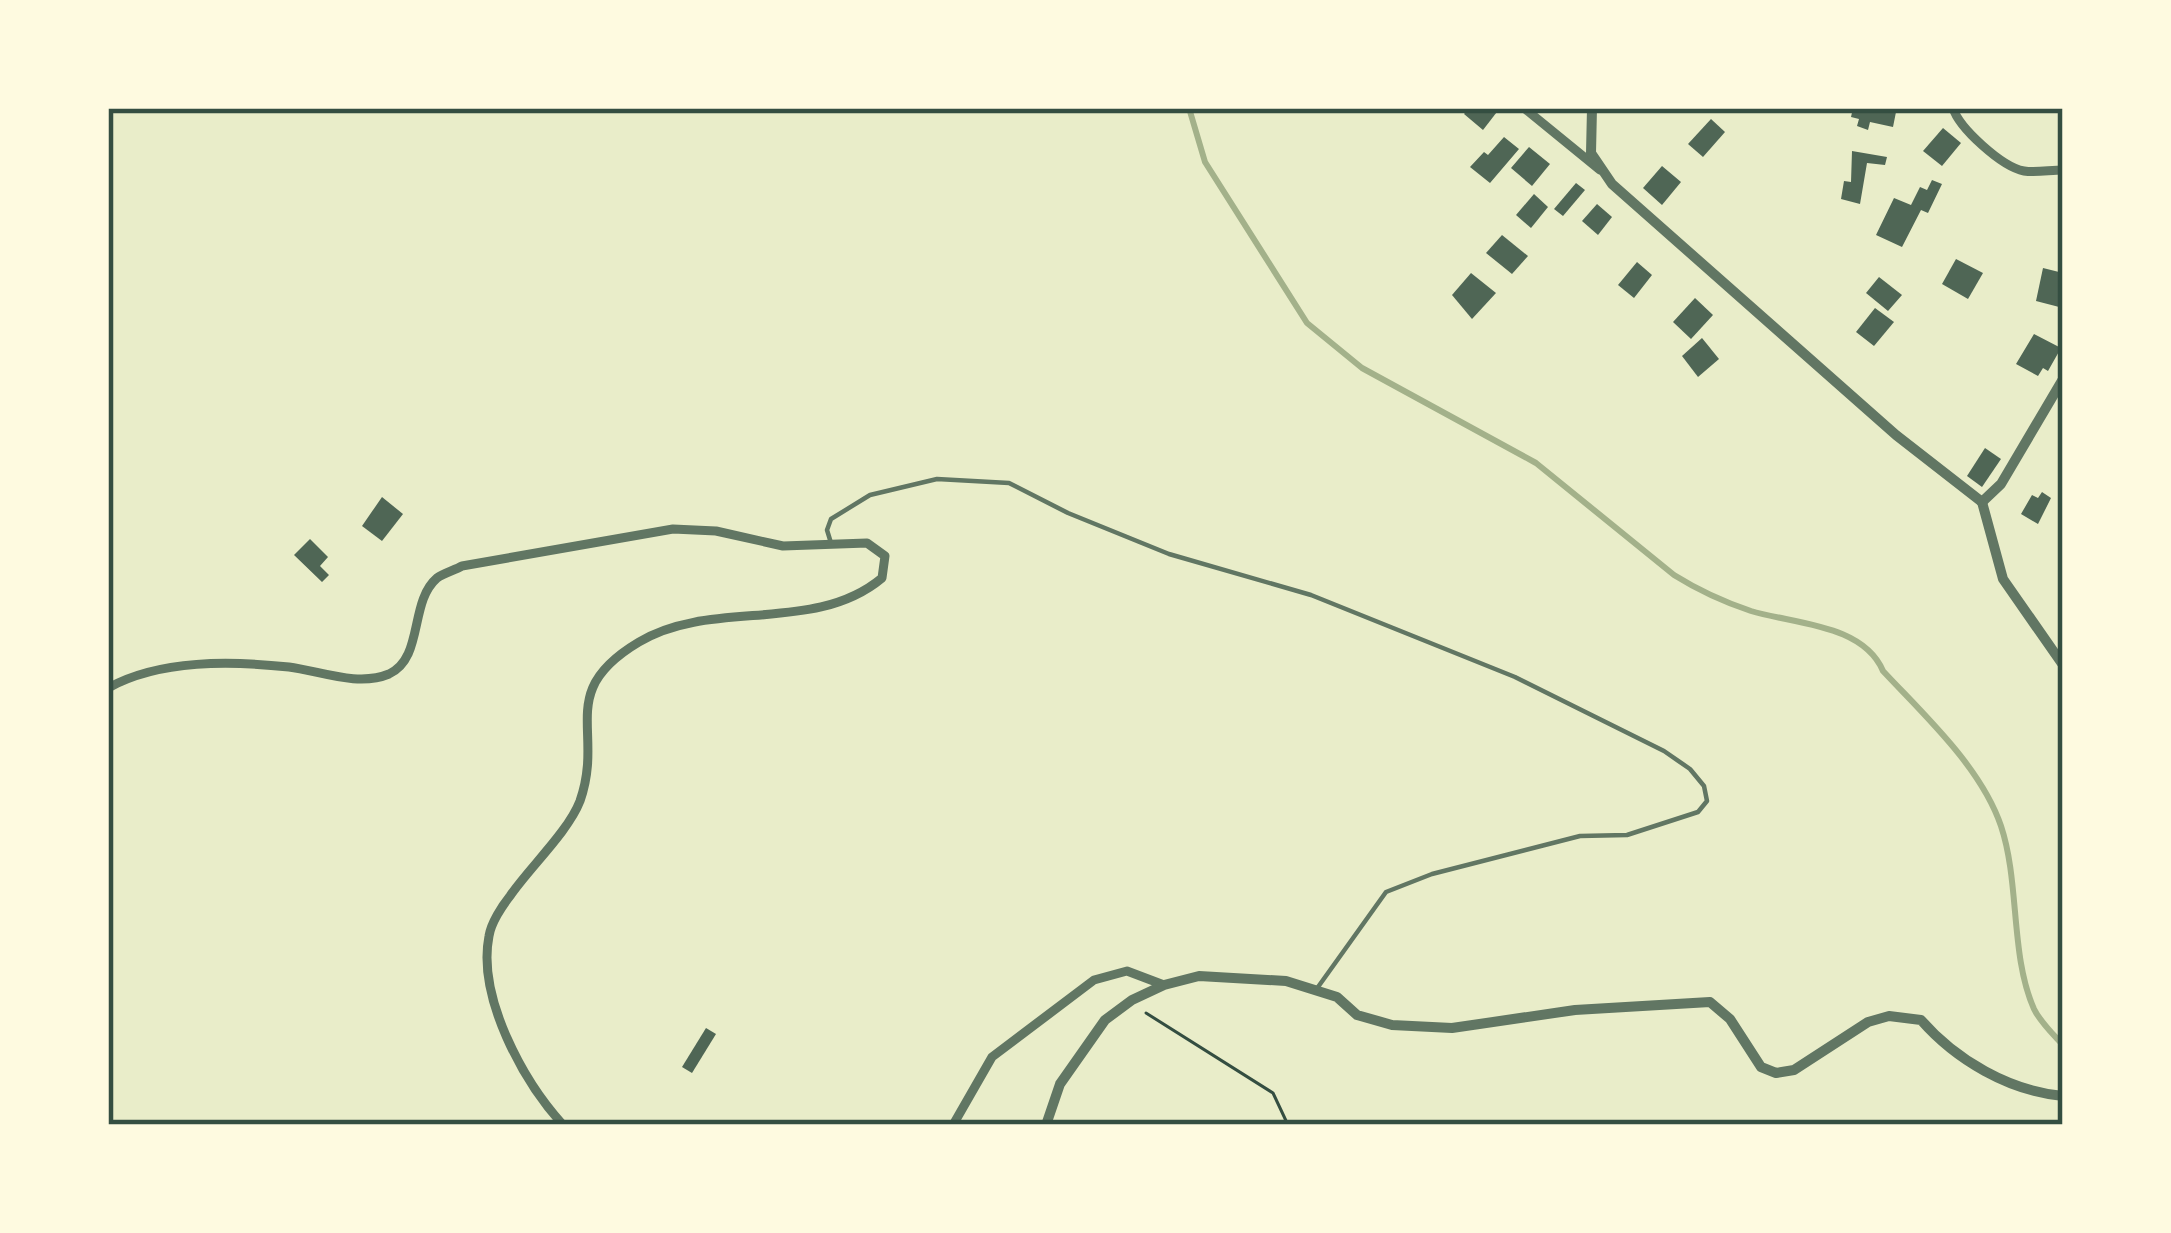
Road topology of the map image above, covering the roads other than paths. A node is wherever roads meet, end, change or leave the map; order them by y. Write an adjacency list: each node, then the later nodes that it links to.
1 (1524, 108): 4 (street)
2 (1592, 108): 4 (street)
3 (1953, 108): 5 (street)
4 (1600, 170): 7 (street)
5 (2063, 170)
6 (2063, 380): 7 (street)
7 (1982, 502): 9 (street)
8 (831, 543): 10 (street); 12 (lane); 14 (street)
9 (2063, 665)
10 (108, 688)
11 (1164, 985): 12 (street); 15 (street); 16 (street)
12 (1315, 991): 13 (street)
13 (2063, 1096)
14 (563, 1125)
15 (953, 1125)
16 (1046, 1125)

